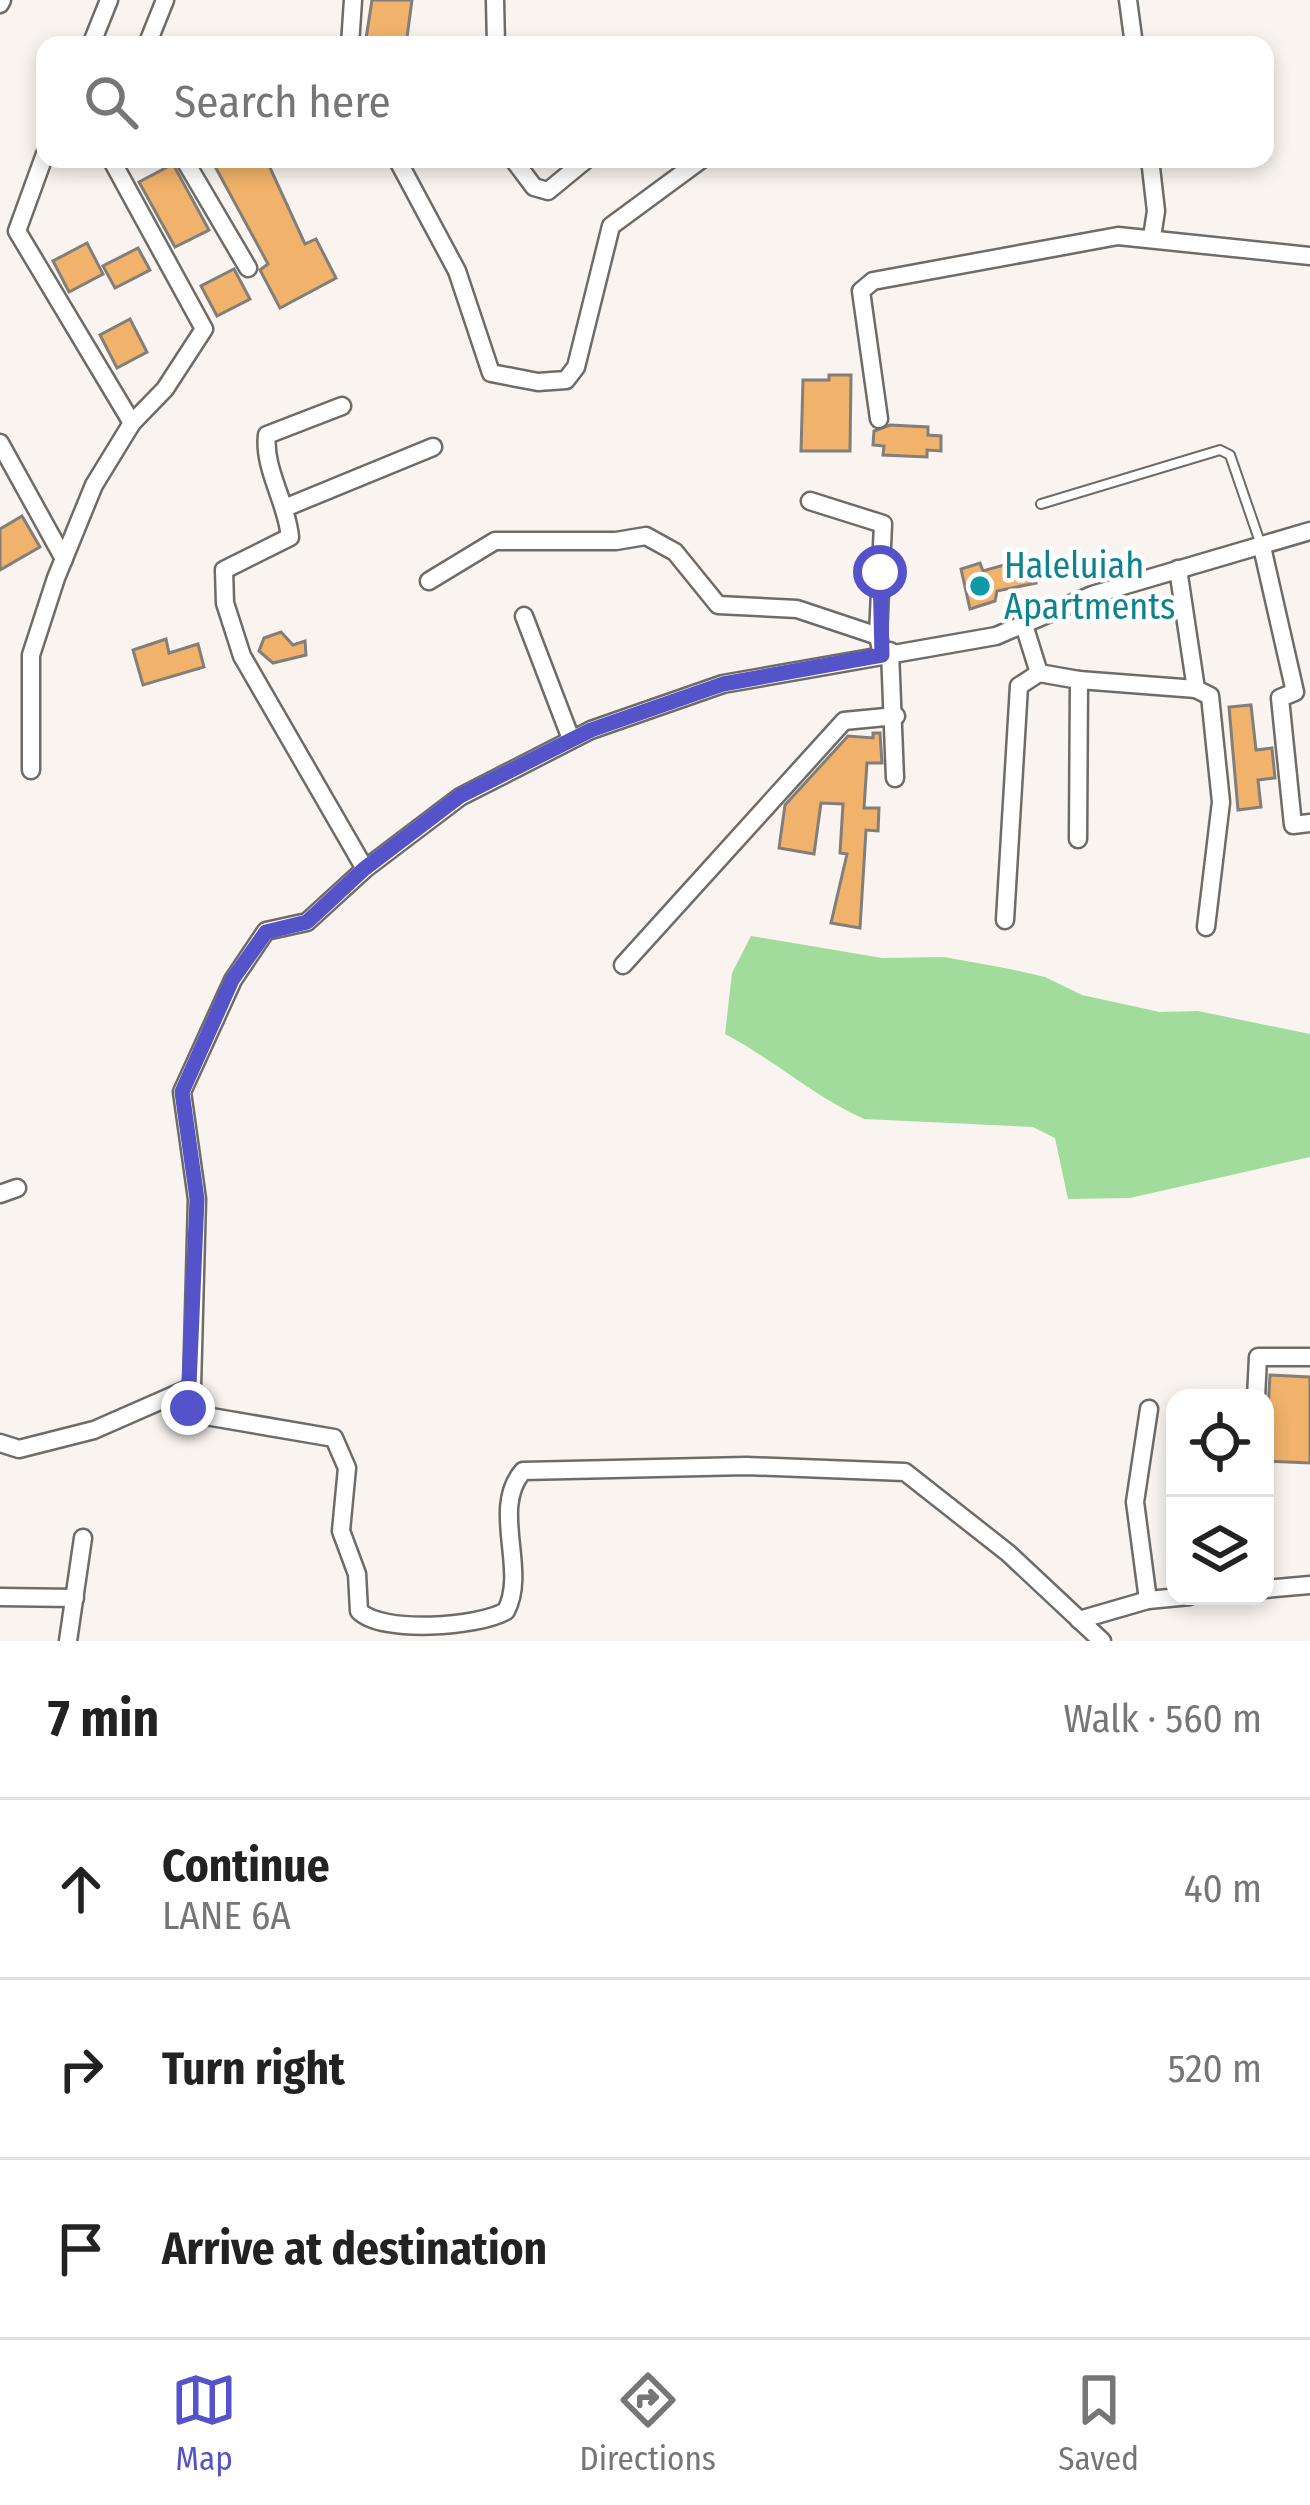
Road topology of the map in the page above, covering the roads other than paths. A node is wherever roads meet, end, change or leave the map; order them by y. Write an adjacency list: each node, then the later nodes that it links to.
1 (109, 0): 6 (street)
2 (165, 0): 7 (street)
3 (353, 0): 8 (street)
4 (495, 0): 9 (street)
5 (1128, 0): 10 (street)
6 (95, 36)
7 (151, 36)
8 (351, 36)
9 (496, 36)
10 (1129, 36)
11 (40, 168): 24 (street)
12 (116, 168): 24 (street)
13 (189, 168): 21 (street)
14 (402, 168): 17 (street)
15 (520, 168): 16 (street)
16 (576, 168)
17 (690, 168)
18 (1151, 168): 19 (street)
19 (1152, 237): 20 (street); 23 (street)
20 (1310, 256)
21 (248, 268)
22 (343, 406): 29 (street)
23 (879, 419)
24 (132, 422): 32 (street)
25 (0, 443): 32 (street)
26 (433, 447): 29 (street)
27 (810, 501): 37 (street)
28 (1041, 504): 31 (lane)
29 (287, 506): 47 (street)
30 (1310, 531): 31 (street)
31 (1262, 547): 33 (street); 45 (street)
32 (64, 559): 43 (street)
33 (1178, 569): 36 (street); 40 (street)
34 (429, 581): 37 (street)
35 (524, 616): 42 (street)
36 (1024, 625): 37 (street); 38 (street)
37 (883, 647): 41 (street); 42 (street)
38 (1040, 673): 39 (street); 48 (street)
39 (1079, 680): 40 (street); 46 (street)
40 (1196, 689): 49 (street)
41 (896, 716): 44 (street); 50 (street)
42 (571, 740): 47 (street)
43 (32, 770)
44 (895, 778)
45 (1310, 823)
46 (1078, 839)
47 (364, 869): 53 (street)
48 (1004, 920)
49 (1206, 927)
50 (623, 965)
51 (1310, 1357): 52 (street)
52 (1256, 1389)
53 (187, 1394): 55 (street); 63 (street)
54 (1149, 1409): 62 (street)
55 (0, 1443)
56 (83, 1538): 60 (street)
57 (1310, 1585): 58 (street)
58 (1274, 1588)
59 (0, 1597): 60 (street)
60 (75, 1598): 64 (street)
61 (1166, 1598): 62 (street)
62 (1148, 1600): 63 (street)
63 (1079, 1620): 65 (street)
64 (68, 1641)
65 (1102, 1641)

